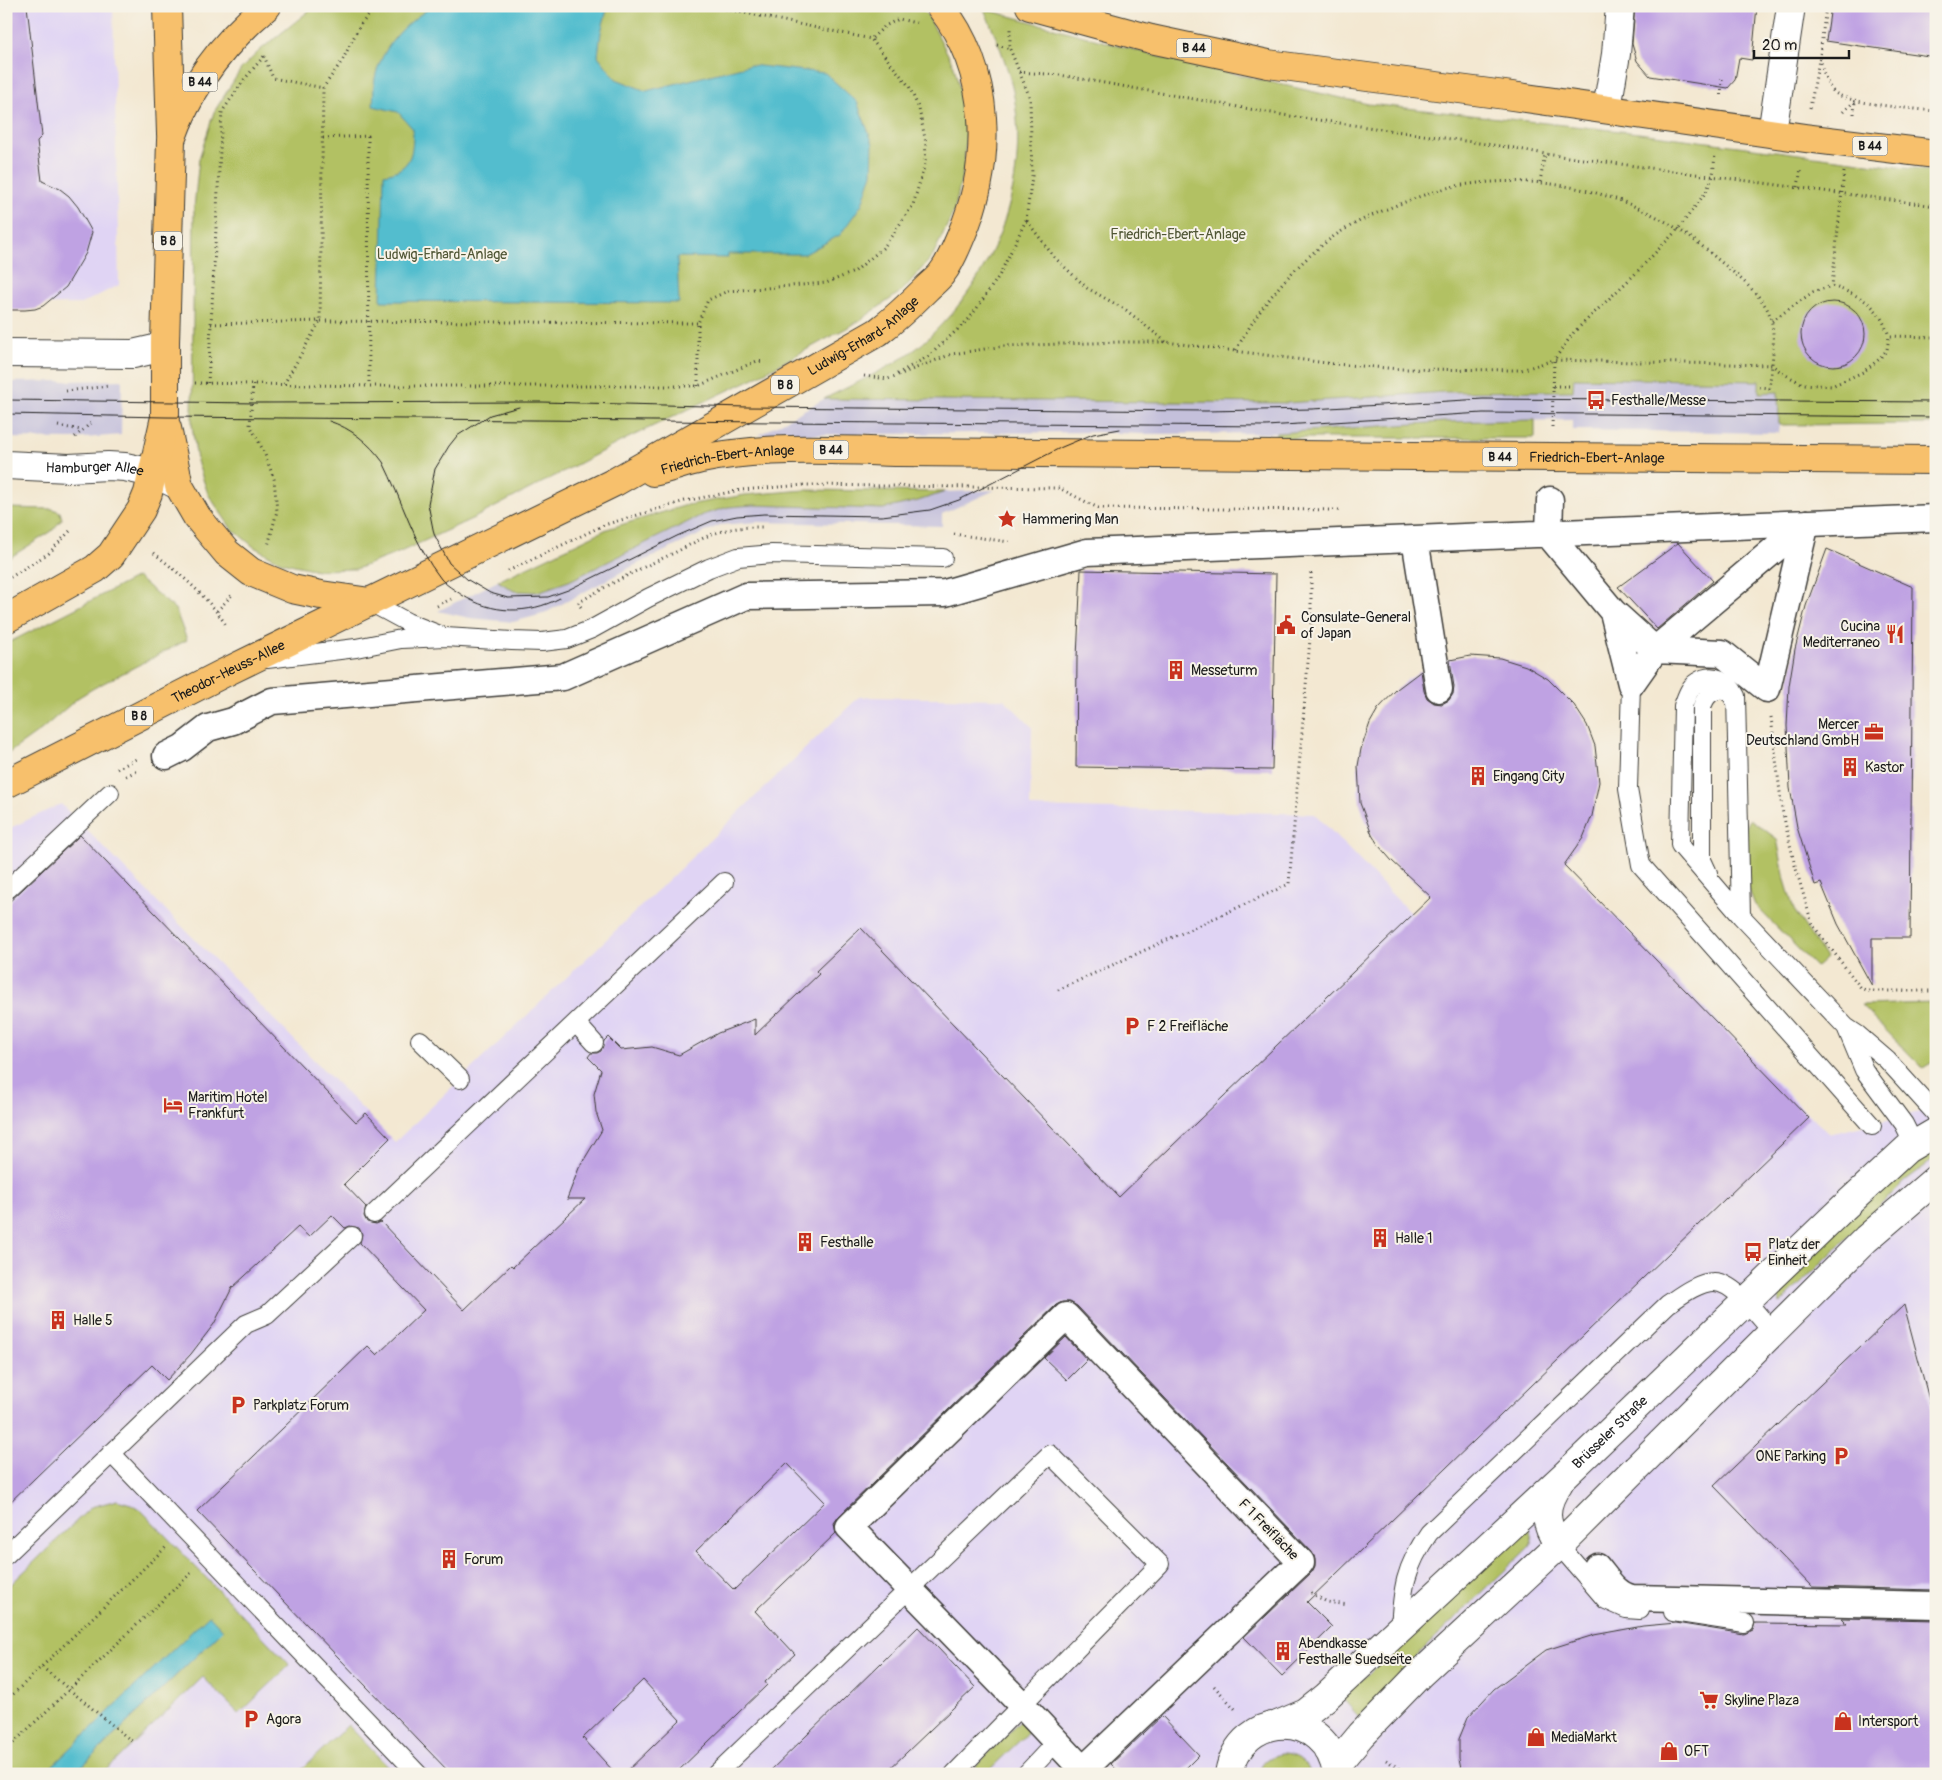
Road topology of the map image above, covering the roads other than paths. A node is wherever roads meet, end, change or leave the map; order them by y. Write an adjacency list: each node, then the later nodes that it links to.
1 (167, 6): 9 (main road, B 8)
2 (267, 6): 9 (main road, B 44)
3 (1030, 6): 7 (main road, B 44)
4 (1620, 6): 7 (street)
5 (1790, 6): 8 (street)
6 (932, 15): 17 (main road, Ludwig-Erhard-Anlage / B 8)
7 (1606, 109): 8 (main road, B 44)
8 (1772, 133): 10 (main road, B 44)
9 (171, 140): 11 (main road, B 8)
10 (1936, 154)
11 (165, 342): 12 (street); 13 (main road, B 8)
12 (6, 353)
13 (165, 417): 16 (main road, B 8); 18 (main road)
14 (1931, 463): 17 (main road, Friedrich-Ebert-Anlage / B 44)
15 (6, 465): 16 (street, Hamburger Allee)
16 (153, 473): 18 (street, Hamburger Allee); 27 (main road, B 8)
17 (615, 482): 25 (main road, Ludwig-Erhard-Anlage / B 8)
18 (179, 486): 25 (main road)
19 (1550, 500): 22 (street)
20 (1936, 518): 21 (street)
21 (1806, 523): 22 (street); 29 (street); 29 (street)
22 (1549, 535): 23 (street); 26 (street)
23 (1416, 540): 32 (street); 33 (street)
24 (943, 558): 28 (lane)
25 (370, 602): 28 (lane); 30 (main road, Theodor-Heuss-Allee / B 8)
26 (1628, 617): 29 (street); 31 (street)
27 (6, 619)
28 (445, 637): 30 (lane)
29 (1655, 650): 31 (street)
30 (249, 661): 34 (main road, Theodor-Heuss-Allee / B 8)
31 (1631, 684): 45 (lane)
32 (1439, 689)
33 (156, 755)
34 (6, 784)
35 (110, 793): 37 (lane)
36 (724, 882): 39 (lane)
37 (8, 889)
38 (1741, 916): 38 (lane); 40 (lane)
39 (576, 1023): 42 (lane); 49 (lane)
40 (1846, 1027): 44 (lane); 47 (lane)
41 (420, 1040): 43 (lane)
42 (594, 1043)
43 (460, 1079)
44 (1936, 1114)
45 (1872, 1126)
46 (1936, 1132): 47 (street, Brüsseler Straße)
47 (1908, 1149): 51 (street, Brüsseler Straße)
48 (1936, 1179): 52 (street)
49 (374, 1214)
50 (352, 1236): 53 (lane)
51 (1745, 1301): 52 (lane); 54 (street, Brüsseler Straße); 63 (lane)
52 (1772, 1331): 55 (street)
53 (112, 1453): 56 (lane); 68 (lane)
54 (1566, 1474): 55 (street); 63 (street, Brüsseler Straße)
55 (1559, 1545): 60 (lane); 67 (street)
56 (6, 1555)
57 (1596, 1567): 59 (street)
58 (909, 1589): 64 (street, F 1 Freifläche); 64 (lane); 64 (street, F 1 Freifläche); 69 (lane)
59 (1936, 1605)
60 (1672, 1612): 61 (lane); 62 (lane)
61 (1936, 1616)
62 (1745, 1623)
63 (1400, 1630): 65 (street, Brüsseler Straße)
64 (1022, 1705): 70 (lane)
65 (1280, 1724): 67 (street); 72 (street, Brüsseler Straße)
66 (1055, 1743): 71 (lane)
67 (1337, 1769)
68 (418, 1774)
69 (716, 1774)
70 (954, 1774)
71 (1026, 1774)
72 (1228, 1774)

